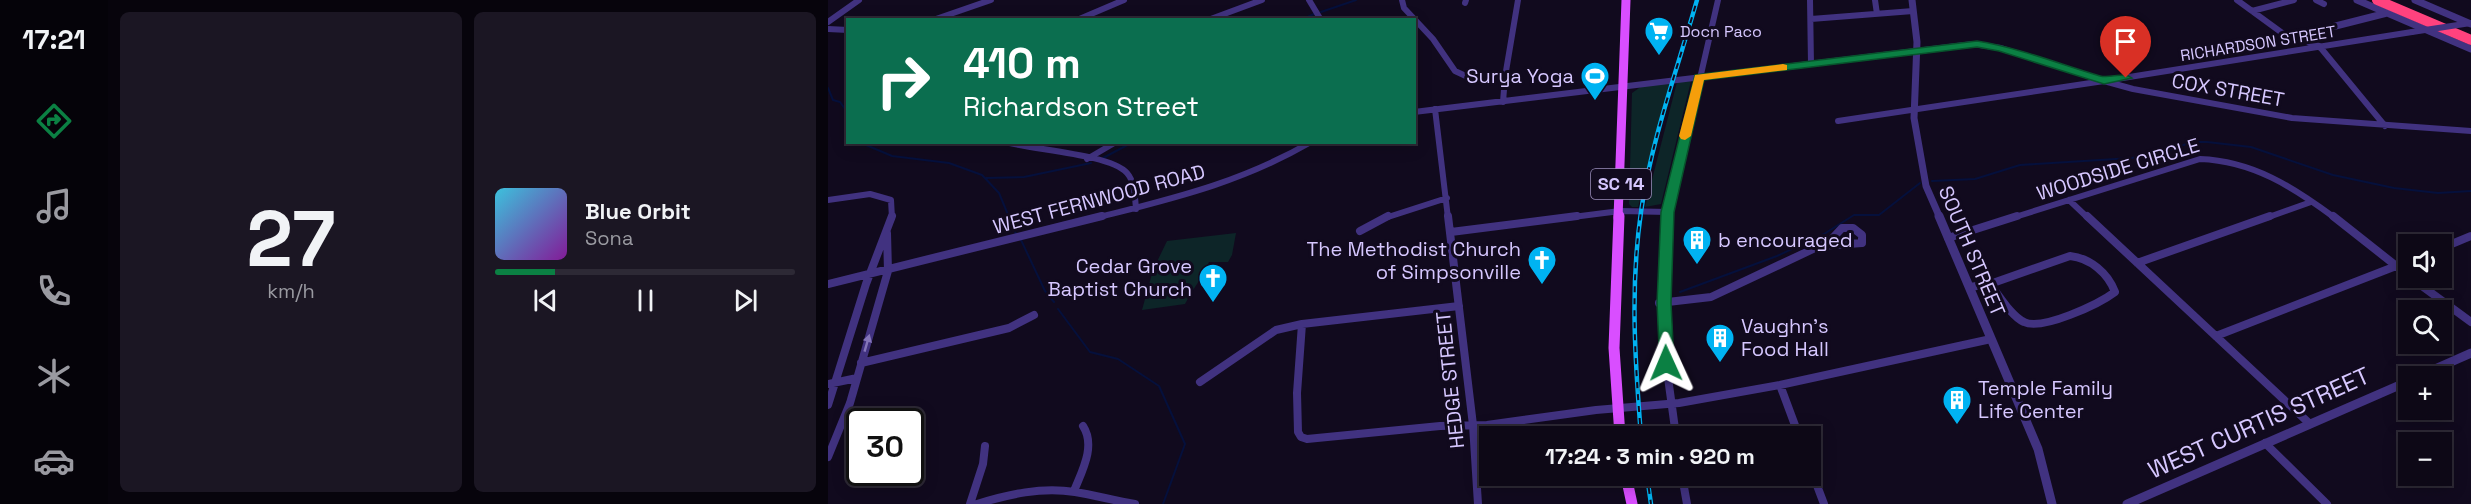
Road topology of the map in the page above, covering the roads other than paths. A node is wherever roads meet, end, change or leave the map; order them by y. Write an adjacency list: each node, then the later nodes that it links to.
1 (859, 0): 32 (street)
2 (992, 0): 25 (street)
3 (1124, 0): 26 (street)
4 (1262, 0): 27 (street)
5 (1309, 0): 28 (street)
6 (1402, 0): 29 (street)
7 (1518, 0): 43 (street)
8 (1626, 0): 46 (main road, SC 14)
9 (1718, 0): 44 (street)
10 (1810, 0): 30 (street)
11 (1875, 0): 24 (street)
12 (1912, 0): 21 (street, SOUTH STREET)
13 (2237, 0): 22 (street)
14 (2294, 0): 22 (street)
15 (2316, 0): 20 (street)
16 (2357, 0): 23 (street)
17 (2377, 0): 38 (highway)
18 (2395, 0): 36 (highway)
19 (2415, 0): 33 (street)
20 (2324, 4)
21 (1913, 11): 24 (street); 41 (street, SOUTH STREET)
22 (2252, 11): 37 (street)
23 (2387, 13): 39 (street); 40 (street)
24 (1877, 14): 30 (street)
25 (939, 18)
26 (1082, 18)
27 (1213, 18)
28 (1320, 18)
29 (1413, 18)
30 (1811, 19): 42 (street)
31 (1416, 21): 43 (street)
32 (828, 22)
33 (2471, 23): 39 (street, RICHARDSON STREET, bridge)
34 (828, 29): 35 (street)
35 (846, 30)
36 (2471, 32)
37 (2285, 35)
38 (2471, 40)
39 (2320, 47): 45 (street, RICHARDSON STREET); 52 (street)
40 (2471, 49)
41 (1917, 51): 42 (street, RICHARDSON STREET); 45 (street, RICHARDSON STREET); 48 (street, SOUTH STREET)
42 (1811, 64): 44 (street, RICHARDSON STREET)
43 (1505, 76): 47 (street)
44 (1699, 77): 46 (street, RICHARDSON STREET); 64 (street)
45 (2104, 81): 48 (street, COX STREET); 52 (street, COX STREET)
46 (1624, 86): 47 (street); 63 (main road, SC 14)
47 (1503, 102): 49 (street)
48 (1914, 108): 51 (street, COX STREET); 69 (street, SOUTH STREET)
49 (1435, 109): 50 (street); 58 (street, HEDGE STREET)
50 (1416, 112)
51 (1838, 121)
52 (2385, 126): 53 (street, COX STREET)
53 (2471, 131)
54 (1012, 144): 57 (street)
55 (1113, 144): 57 (street)
56 (1308, 144): 62 (street, WEST FERNWOOD ROAD)
57 (1087, 159): 62 (street)
58 (1447, 198): 66 (street); 67 (street, HEDGE STREET)
59 (828, 200): 65 (street)
60 (2069, 200): 61 (street, WOODSIDE CIRCLE); 69 (street, WOODSIDE CIRCLE); 72 (street)
61 (2311, 202): 72 (street); 73 (street, WOODSIDE CIRCLE)
62 (1136, 208): 74 (street, WEST FERNWOOD ROAD)
63 (1620, 210): 64 (street); 67 (street); 97 (main road, SC 14)
64 (1668, 212): 80 (street)
65 (887, 230): 74 (street); 75 (street)
66 (1360, 231)
67 (1451, 232): 81 (street, HEDGE STREET)
68 (2471, 236): 70 (street)
69 (1948, 238): 78 (street, SOUTH STREET)
70 (2452, 244)
71 (1820, 246): 71 (street); 80 (street)
72 (2137, 263): 85 (street)
73 (2396, 266): 85 (street)
74 (888, 271): 75 (street, WEST FERNWOOD ROAD); 88 (street, one-way to 74)
75 (867, 276): 76 (street, WEST FERNWOOD ROAD); 92 (street)
76 (828, 284)
77 (1990, 284): 77 (street); 78 (street)
78 (1970, 286): 86 (street, SOUTH STREET)
79 (2425, 288): 83 (street, WOODSIDE CIRCLE)
80 (1662, 303): 95 (street)
81 (1459, 306): 84 (street); 99 (street, HEDGE STREET)
82 (1034, 315): 88 (street)
83 (2471, 322)
84 (1302, 324): 91 (street); 99 (street)
85 (2216, 336): 98 (street)
86 (1991, 339): 93 (street); 118 (street, SOUTH STREET)
87 (2471, 353): 89 (street)
88 (861, 363): 90 (street)
89 (2441, 366)
90 (857, 378): 92 (street); 106 (street)
91 (1200, 382)
92 (832, 383): 96 (street)
93 (1780, 385): 95 (street); 103 (street)
94 (2398, 386): 98 (street, WEST CURTIS STREET)
95 (1672, 404): 97 (street); 102 (street)
96 (828, 405)
97 (1617, 409): 99 (street); 101 (main road, SC 14)
98 (2310, 424): 104 (street, WEST CURTIS STREET)
99 (1473, 425): 114 (street, HEDGE STREET)
100 (1083, 426): 110 (street)
101 (1619, 426)
102 (1675, 426)
103 (1795, 426)
104 (2265, 443): 119 (street, WEST CURTIS STREET); 120 (street)
105 (985, 446): 111 (street)
106 (828, 457)
107 (1628, 486): 115 (main road)
108 (1684, 486): 116 (street)
109 (1817, 486): 117 (street)
110 (1074, 491): 112 (street); 113 (street)
111 (970, 504)
112 (977, 504)
113 (1135, 504)
114 (1478, 504)
115 (1632, 504)
116 (1687, 504)
117 (1824, 504)
118 (2052, 504)
119 (2127, 504)
120 (2327, 504)

